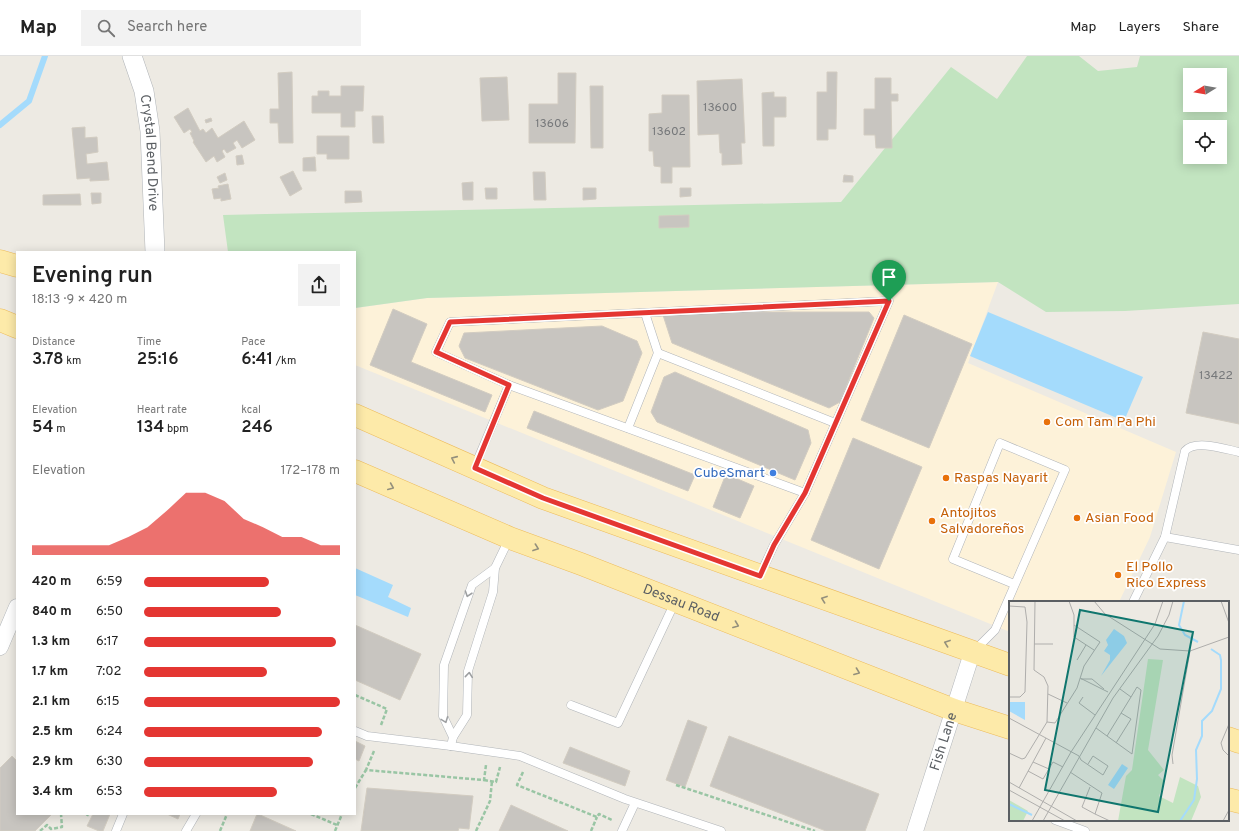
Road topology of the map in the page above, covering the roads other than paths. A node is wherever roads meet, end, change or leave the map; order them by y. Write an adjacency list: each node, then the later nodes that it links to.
1 (132, 56): 2 (street, Crystal Bend Drive)
2 (155, 251)
3 (0, 261): 4 (main road)
4 (16, 266)
5 (645, 313): 8 (lane); 9 (lane); 11 (lane)
6 (0, 320): 7 (main road)
7 (16, 327)
8 (658, 353): 11 (lane); 12 (lane)
9 (509, 385): 12 (lane); 14 (lane)
10 (356, 415): 14 (main road, one-way to 10)
11 (835, 424): 16 (lane)
12 (628, 428): 16 (lane)
13 (1239, 452): 17 (lane)
14 (475, 468): 21 (main road)
15 (356, 471): 18 (main road, Dessau Road, one-way to 18)
16 (805, 493): 21 (lane)
17 (1165, 537): 19 (lane); 24 (lane)
18 (510, 538): 20 (lane); 23 (main road, Dessau Road, one-way to 23)
19 (1239, 550)
20 (495, 568): 33 (lane, one-way to 20); 33 (lane, one-way to 33)
21 (760, 576): 27 (main road, one-way to 21)
22 (1014, 584): 22 (lane); 27 (lane)
23 (675, 601): 29 (lane); 30 (main road, Dessau Road, one-way to 30)
24 (1133, 601)
25 (16, 609): 26 (street)
26 (0, 648)
27 (972, 653): 28 (main road); 30 (street, Fish Lane)
28 (1009, 665)
29 (571, 705)
30 (954, 710): 31 (main road, Dessau Road); 47 (street, Fish Lane)
31 (1009, 728)
32 (356, 731): 36 (lane)
33 (453, 737): 36 (lane)
34 (1229, 738): 35 (main road)
35 (1239, 742)
36 (451, 746): 39 (lane)
37 (1229, 799): 38 (main road)
38 (1239, 802)
39 (635, 803): 45 (lane); 46 (lane)
40 (123, 815): 43 (lane)
41 (195, 815): 44 (lane)
42 (1058, 821): 48 (lane)
43 (116, 831)
44 (186, 831)
45 (622, 831)
46 (721, 831)
47 (915, 831)
48 (1085, 831)

